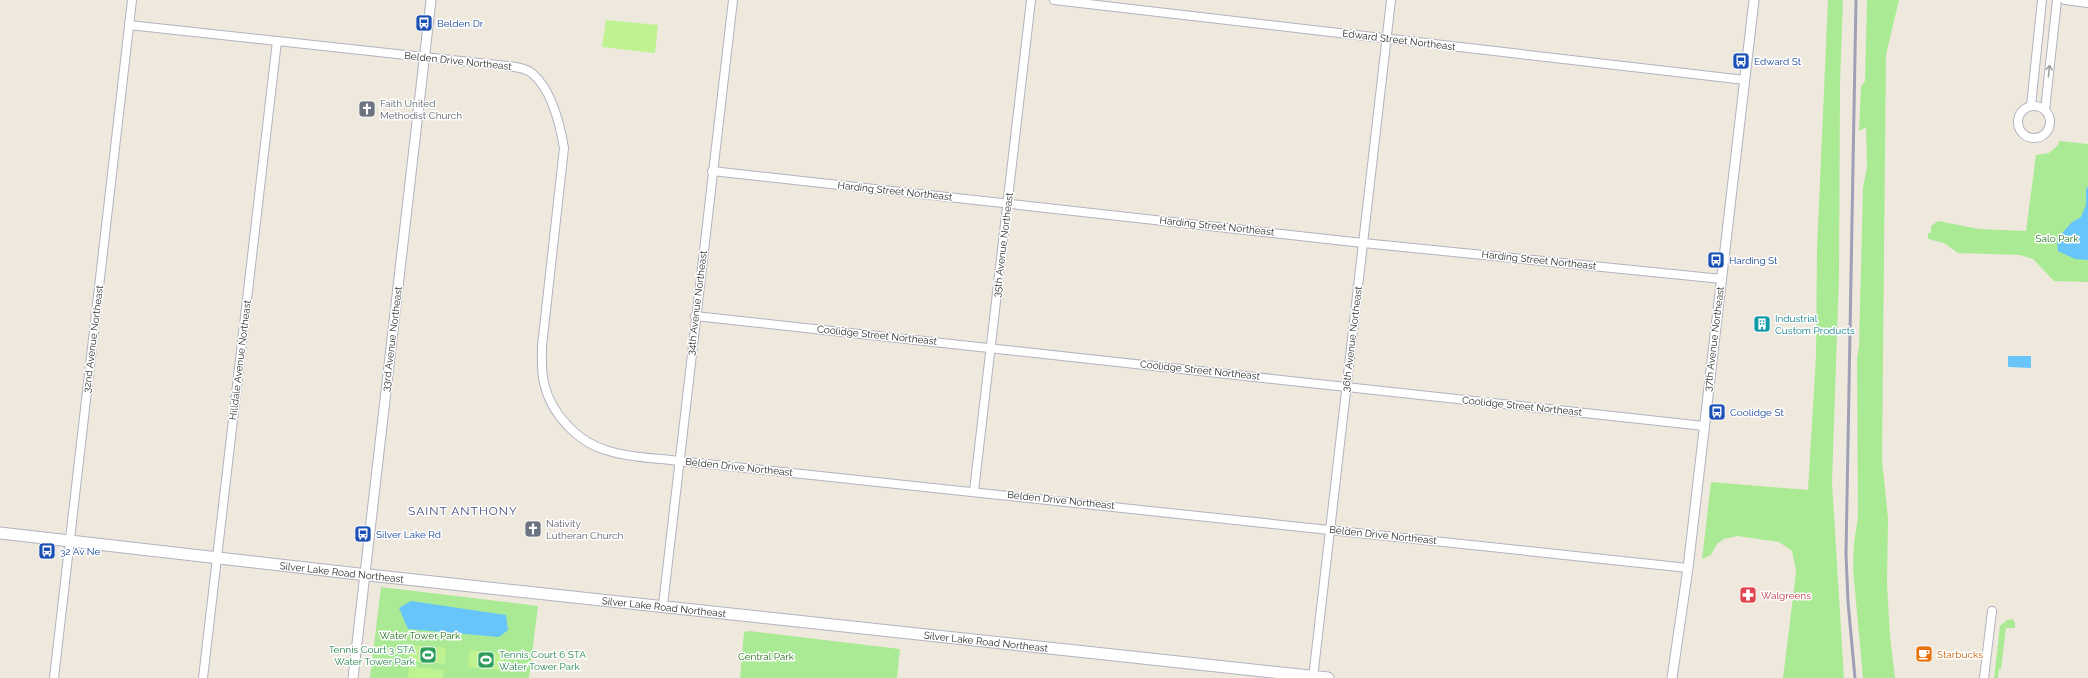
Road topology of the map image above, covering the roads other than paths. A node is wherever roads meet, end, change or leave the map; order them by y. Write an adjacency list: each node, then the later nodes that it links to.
1 (132, 0): 12 (street, 32nd Avenue Northeast)
2 (431, 0): 15 (street, 33rd Avenue Northeast)
3 (733, 0): 19 (street, 34th Avenue Northeast)
4 (1031, 0): 20 (street, 35th Avenue Northeast)
5 (1054, 0): 13 (street, Edward Street Northeast)
6 (1391, 0): 13 (street, 36th Avenue Northeast)
7 (1754, 0): 16 (street, 37th Avenue Northeast)
8 (2042, 0): 17 (street)
9 (2057, 0): 18 (street, one-way to 9)
10 (2065, 0): 11 (street)
11 (2088, 4)
12 (130, 25): 14 (street, Belden Drive Northeast); 31 (street, 32nd Avenue Northeast)
13 (1387, 39): 16 (street, Edward Street Northeast); 21 (street, 36th Avenue Northeast)
14 (278, 41): 15 (street, Belden Drive Northeast); 32 (street, Hilldale Avenue Northeast)
15 (425, 57): 27 (street, Belden Drive Northeast); 34 (street, 33rd Avenue Northeast)
16 (1745, 80): 22 (street, 37th Avenue Northeast)
17 (2031, 106): 18 (street); 18 (street)
18 (2045, 110)
19 (712, 171): 20 (street, Harding Street Northeast); 23 (street, 34th Avenue Northeast)
20 (1008, 203): 21 (street, Harding Street Northeast); 24 (street, 35th Avenue Northeast)
21 (1363, 243): 22 (street, Harding Street Northeast); 25 (street, 36th Avenue Northeast)
22 (1722, 279): 26 (street, 37th Avenue Northeast)
23 (695, 316): 24 (street, Coolidge Street Northeast); 27 (street, 34th Avenue Northeast)
24 (991, 347): 25 (street, Coolidge Street Northeast); 28 (street, 35th Avenue Northeast)
25 (1347, 386): 26 (street, Coolidge Street Northeast); 29 (street, 36th Avenue Northeast)
26 (1704, 426): 33 (street, 37th Avenue Northeast)
27 (679, 461): 28 (street, Belden Drive Northeast); 35 (street, 34th Avenue Northeast)
28 (974, 491): 29 (street, Belden Drive Northeast)
29 (1331, 530): 33 (street, Belden Drive Northeast); 37 (street, 36th Avenue Northeast)
30 (0, 533): 31 (main road, Silver Lake Road Northeast)
31 (70, 540): 32 (main road, Silver Lake Road Northeast); 38 (street, 32nd Avenue Northeast)
32 (217, 556): 34 (main road, Silver Lake Road Northeast); 39 (street, Hilldale Avenue Northeast)
33 (1688, 568): 42 (street, 37th Avenue Northeast)
34 (365, 574): 35 (main road, Silver Lake Road Northeast); 40 (street, 33rd Avenue Northeast)
35 (663, 605): 37 (main road, Silver Lake Road Northeast)
36 (1992, 611): 43 (street)
37 (1313, 677): 41 (main road, Silver Lake Road Northeast)
38 (54, 678)
39 (203, 678)
40 (353, 678)
41 (1328, 678)
42 (1672, 678)
43 (1984, 678)

